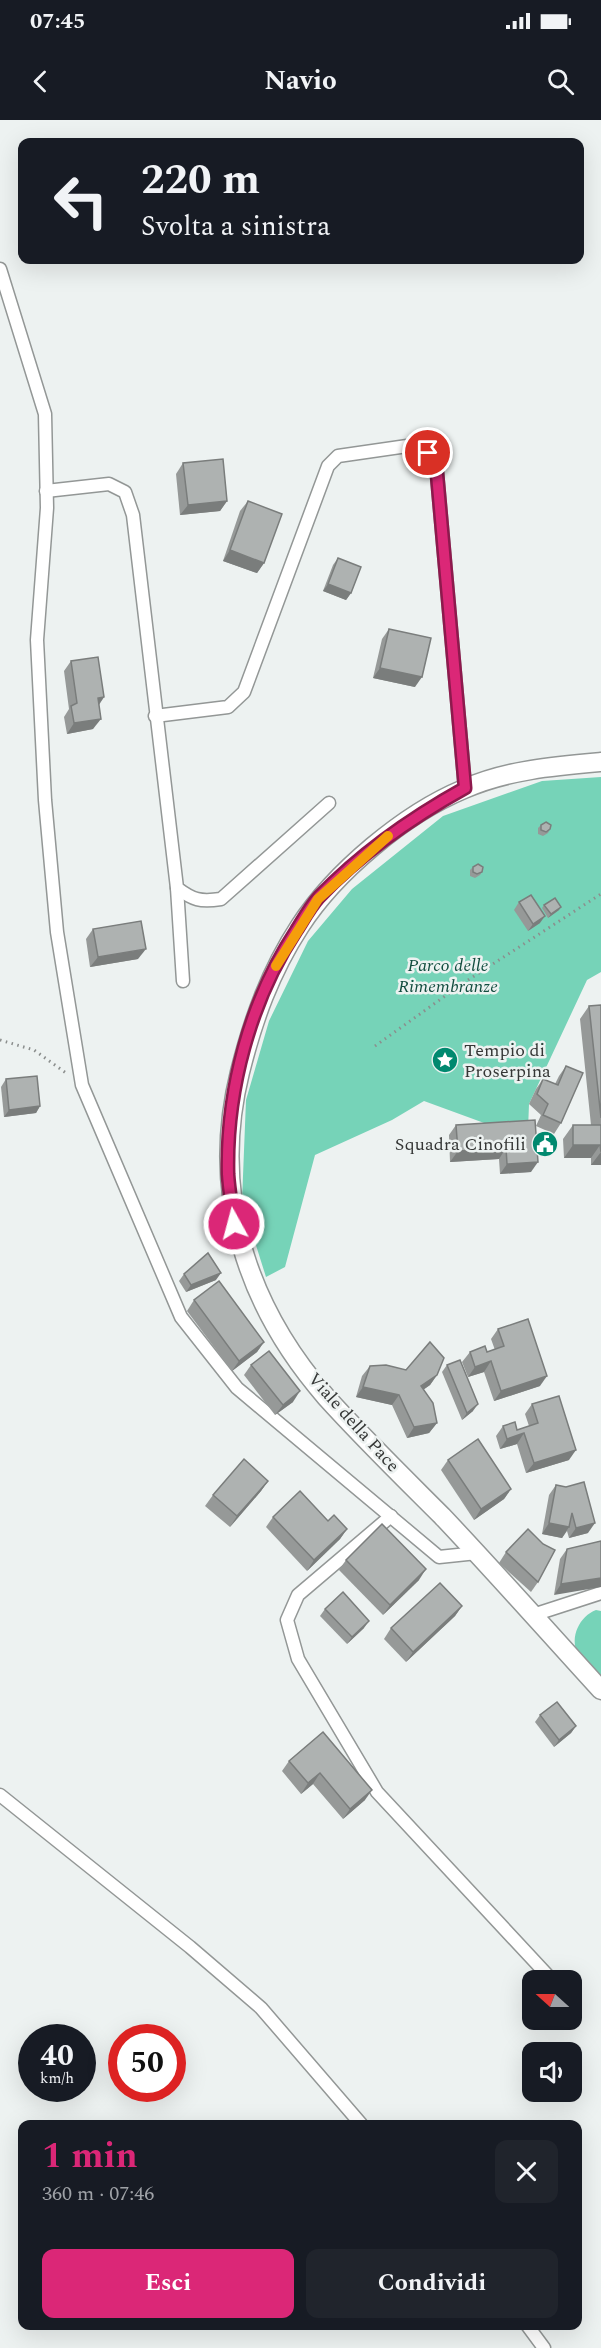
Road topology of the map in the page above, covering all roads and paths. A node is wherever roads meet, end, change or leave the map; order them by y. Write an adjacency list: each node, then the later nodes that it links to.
1 (0, 269): 2 (street)
2 (46, 491): 3 (street); 12 (street)
3 (155, 716): 5 (street); 7 (street)
4 (601, 762): 5 (main road, Viale della Pace)
5 (465, 788): 14 (main road, Viale della Pace)
6 (329, 803): 7 (street)
7 (177, 888): 9 (street)
8 (601, 894): 11 (path)
9 (183, 981)
10 (0, 1040): 12 (path)
11 (375, 1046)
12 (82, 1085): 13 (street)
13 (391, 1516): 14 (street); 19 (street)
14 (477, 1553): 16 (main road, Viale della Pace)
15 (601, 1593): 16 (street)
16 (533, 1615): 17 (main road, Viale della Pace)
17 (601, 1690)
18 (0, 1795): 20 (street)
19 (543, 1970)
20 (358, 2120)
21 (530, 2330): 22 (street)
22 (543, 2348)

